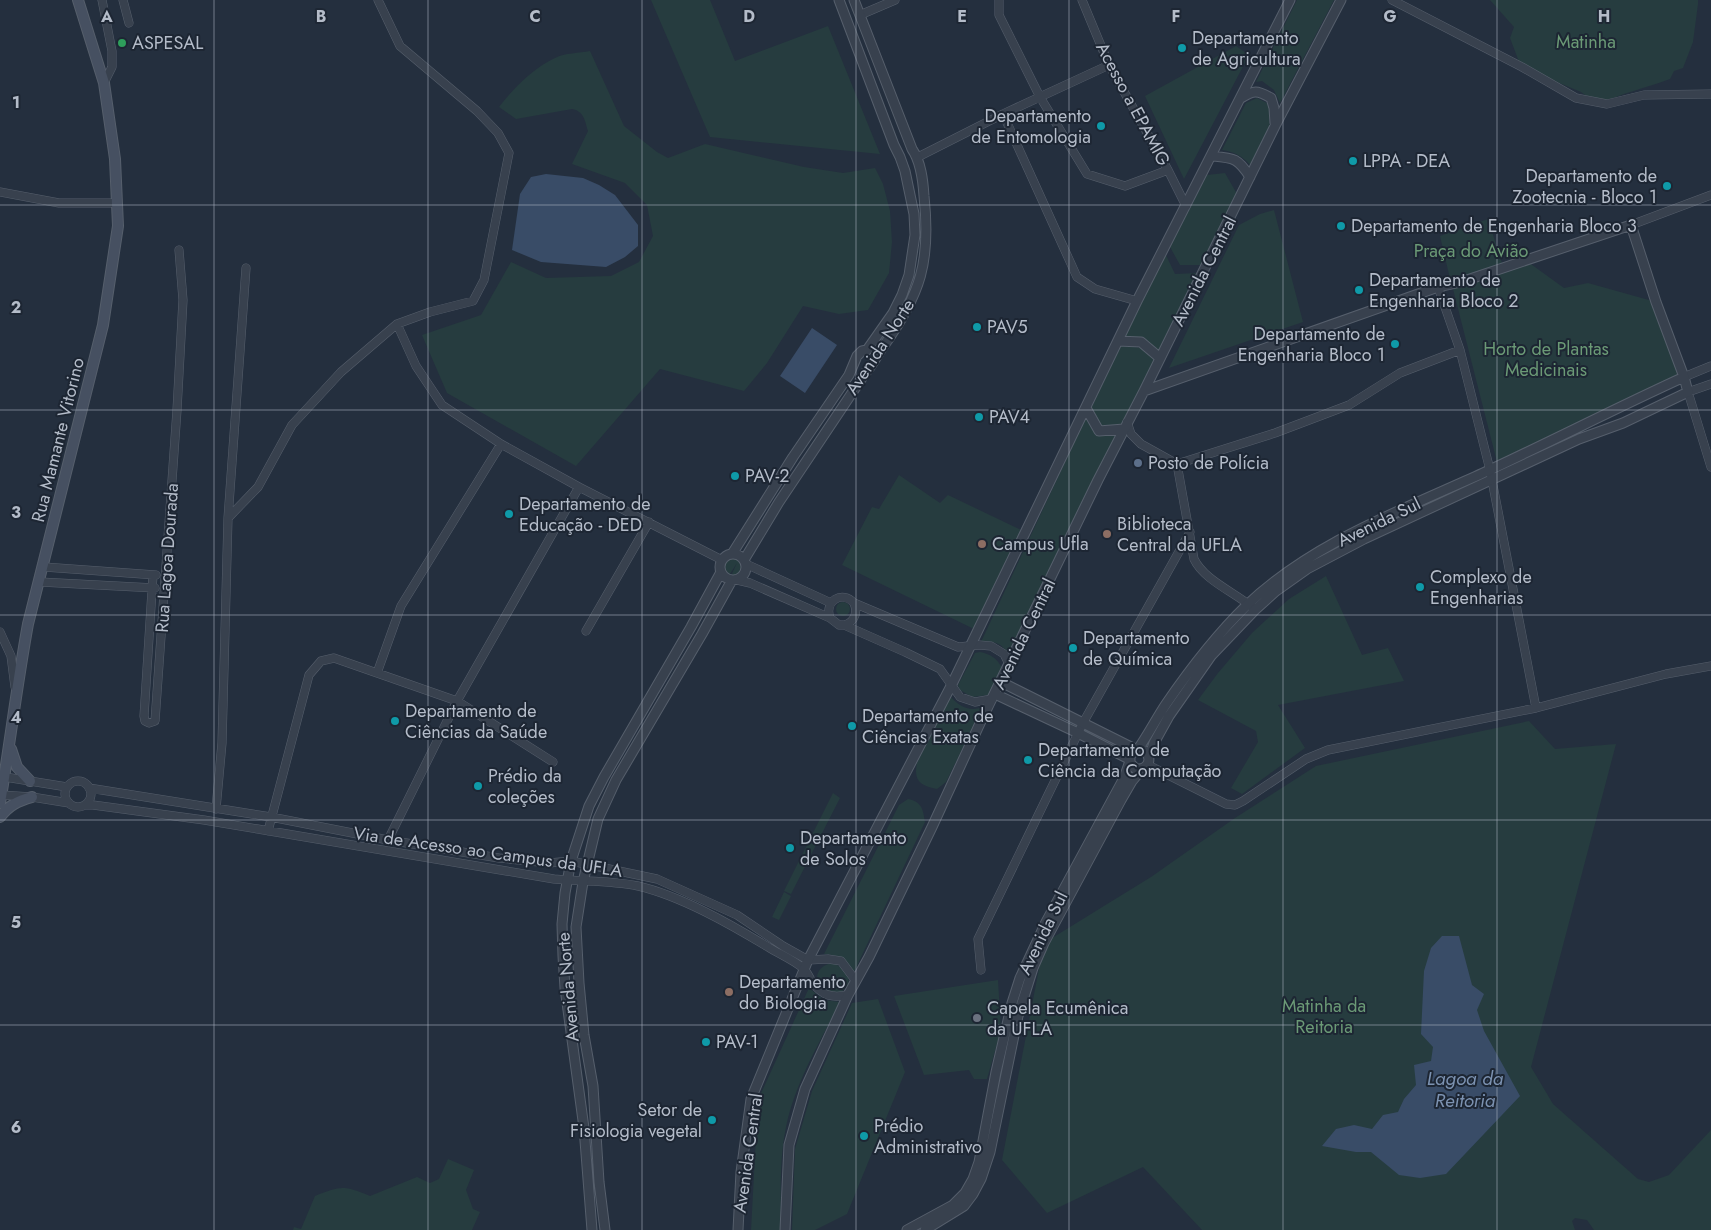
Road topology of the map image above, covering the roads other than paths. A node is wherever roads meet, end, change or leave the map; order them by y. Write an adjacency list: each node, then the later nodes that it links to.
1 (78, 0): 16 (main road, Rua Mamante Vitorino)
2 (102, 0): 16 (street)
3 (123, 0): 14 (street)
4 (378, 0): 38 (street)
5 (839, 0): 24 (street, Avenida Norte)
6 (854, 0): 13 (street, Avenida Norte)
7 (895, 0): 13 (street)
8 (999, 0): 18 (street)
9 (1082, 0): 15 (street, Acesso a EPAMIG)
10 (1290, 0): 19 (street, Avenida Central)
11 (1341, 0): 21 (street, Avenida Central)
12 (1392, 0): 17 (street)
13 (860, 15): 22 (street, Avenida Norte)
14 (129, 23)
15 (1109, 65): 18 (street); 26 (street, Acesso a EPAMIG)
16 (104, 83): 31 (main road, Rua Mamante Vitorino)
17 (1711, 94)
18 (1040, 97): 20 (street); 26 (street)
19 (1241, 98): 21 (street); 23 (street, Avenida Central)
20 (1003, 114): 25 (street); 37 (street)
21 (1275, 126): 28 (street, Avenida Central)
22 (912, 148): 24 (street); 25 (street, Avenida Norte)
23 (1212, 156): 28 (street); 32 (street, Avenida Central)
24 (900, 157): 27 (street, Avenida Norte)
25 (918, 162): 27 (street); 43 (street, Avenida Norte)
26 (1168, 170): 32 (street, Acesso a EPAMIG)
27 (905, 171): 40 (street, Avenida Norte)
28 (1250, 177): 42 (street, Avenida Central)
29 (0, 192): 31 (street)
30 (1711, 195): 33 (street)
31 (117, 203): 65 (main road, Rua Mamante Vitorino)
32 (1186, 206): 37 (street, Avenida Central)
33 (1631, 225): 36 (street); 47 (street)
34 (179, 250): 69 (street, Rua Lagoa Dourada)
35 (246, 268): 59 (street)
36 (1438, 287): 41 (street); 49 (street)
37 (1137, 301): 39 (street, Avenida Central)
38 (397, 324): 53 (street); 59 (street)
39 (1118, 341): 42 (street); 51 (street, Avenida Central)
40 (867, 350): 43 (street); 44 (street, Avenida Norte)
41 (1460, 350): 54 (street); 56 (street)
42 (1160, 358): 49 (street, Avenida Central)
43 (874, 361): 46 (street, Avenida Norte)
44 (854, 364): 46 (street); 62 (street, Avenida Norte)
45 (1711, 366): 47 (street)
46 (866, 372): 64 (street, Avenida Norte)
47 (1684, 377): 50 (street); 56 (street, Avenida Sul)
48 (1711, 384): 50 (street)
49 (1144, 391): 52 (street, Avenida Central)
50 (1688, 392): 55 (street); 57 (street, Avenida Sul)
51 (1086, 408): 52 (street); 82 (street, Avenida Central)
52 (1126, 425): 54 (street); 83 (street, Avenida Central)
53 (501, 444): 58 (street); 85 (street)
54 (1177, 464): 61 (street)
55 (1711, 467)
56 (1490, 470): 57 (street); 77 (street, Avenida Sul)
57 (1492, 480): 77 (street, Avenida Sul); 91 (street)
58 (579, 487): 60 (street); 90 (street)
59 (228, 518): 107 (street)
60 (650, 522): 63 (street); 80 (street)
61 (1190, 532): 77 (street); 92 (street)
62 (732, 554): 63 (street); 64 (street)
63 (722, 560): 67 (street)
64 (745, 562): 70 (street); 75 (street)
65 (44, 567): 66 (street); 71 (main road, Rua Mamante Vitorino)
66 (77, 570): 68 (street); 72 (street)
67 (721, 572): 70 (street); 112 (street, Avenida Norte)
68 (153, 575): 69 (street); 73 (street)
69 (166, 576): 74 (street, Rua Lagoa Dourada)
70 (735, 580): 78 (street); 113 (street, Avenida Norte)
71 (40, 582): 72 (street); 89 (main road, Rua Mamante Vitorino)
72 (76, 584): 73 (street)
73 (152, 588): 74 (street); 74 (street, Rua Lagoa Dourada)
74 (165, 588)
75 (831, 602): 76 (street); 78 (street)
76 (854, 603): 79 (street); 82 (street)
77 (1252, 607): 95 (street, Avenida Sul); 98 (street, Avenida Sul)
78 (830, 618): 79 (street)
79 (844, 625): 87 (street)
80 (586, 631)
81 (0, 632): 89 (street)
82 (970, 647): 83 (street); 87 (street, Avenida Central)
83 (1009, 664): 86 (street, Avenida Central)
84 (1711, 666): 91 (street)
85 (377, 673): 90 (street); 109 (street)
86 (1001, 682): 88 (street, Avenida Central); 92 (street)
87 (952, 684): 88 (street); 116 (street, Avenida Central)
88 (994, 697): 93 (street); 119 (street, Avenida Central)
89 (16, 698): 94 (main road, Rua Mamante Vitorino)
90 (457, 701): 97 (street); 111 (street)
91 (1536, 708): 98 (street)
92 (1083, 723): 93 (street); 95 (street)
93 (1078, 733): 96 (street); 118 (street)
94 (10, 745): 99 (main road, Rua Mamante Vitorino); 100 (main road)
95 (1137, 750): 96 (street); 98 (street)
96 (1130, 760): 98 (street); 125 (street, Avenida Sul)
97 (553, 762)
98 (1146, 763): 126 (street, Avenida Sul)
99 (5, 777): 100 (street); 104 (main road, Rua Mamante Vitorino)
100 (30, 781): 101 (street)
101 (67, 787): 102 (street); 105 (street)
102 (89, 788): 106 (street); 107 (street, Via de Acesso ao Campus da UFLA)
103 (32, 797): 104 (street); 105 (street); 108 (main road)
104 (1, 799)
105 (69, 804): 106 (street)
106 (85, 805): 110 (street, Via de Acesso ao Campus da UFLA)
107 (216, 809): 109 (street, Via de Acesso ao Campus da UFLA)
108 (0, 817)
109 (271, 817): 110 (street); 111 (street, Via de Acesso ao Campus da UFLA)
110 (268, 831): 114 (street, Via de Acesso ao Campus da UFLA)
111 (388, 840): 112 (street, Via de Acesso ao Campus da UFLA)
112 (571, 861): 113 (street, Via de Acesso ao Campus da UFLA); 114 (street, Avenida Norte)
113 (588, 865): 115 (street, Avenida Norte); 116 (street, Via de Acesso ao Campus da UFLA)
114 (567, 881): 115 (street, Via de Acesso ao Campus da UFLA); 121 (street, Avenida Norte)
115 (583, 882): 117 (street, Via de Acesso ao Campus da UFLA); 122 (street, Avenida Norte)
116 (808, 960): 117 (street, Avenida Central); 119 (street)
117 (805, 970): 120 (street); 123 (street, Avenida Central)
118 (981, 970)
119 (856, 980): 120 (street, Avenida Central)
120 (848, 995): 124 (street, Avenida Central)
121 (592, 1230)
122 (605, 1230)
123 (738, 1230)
124 (785, 1230)
125 (907, 1230)
126 (925, 1230)

